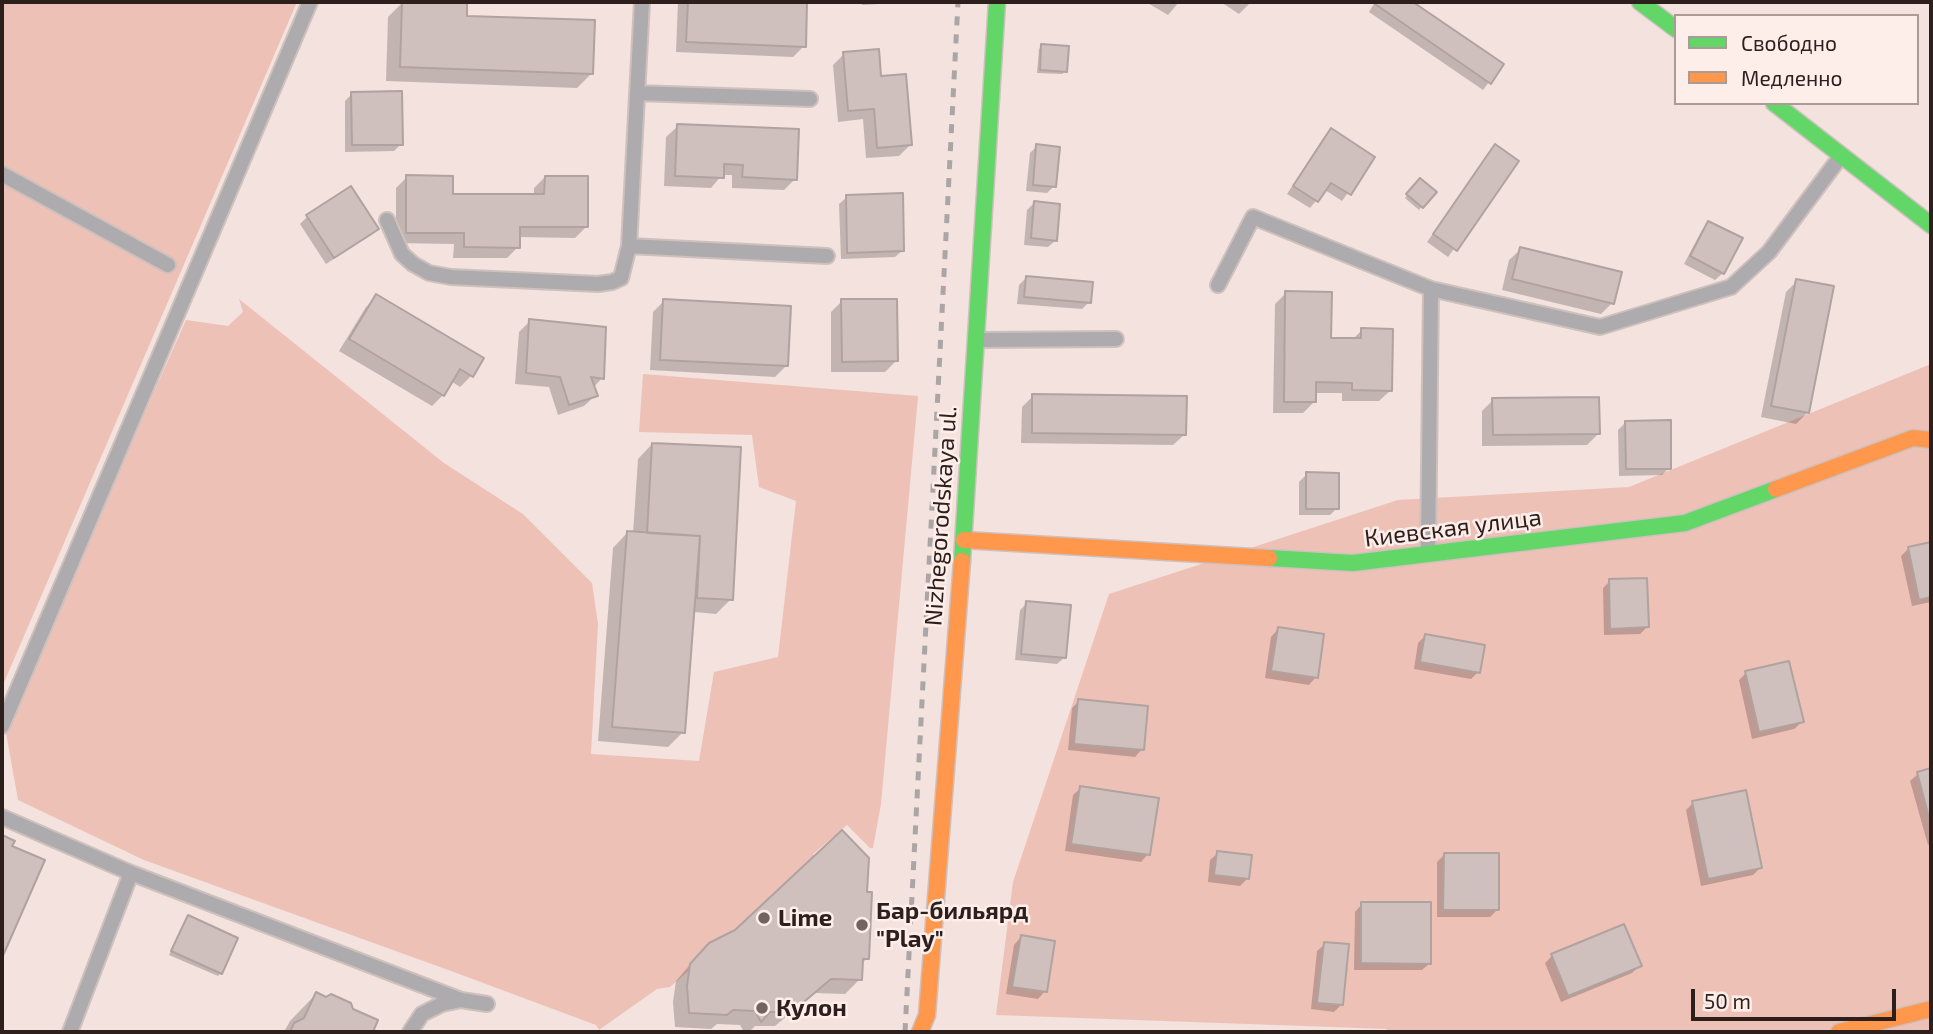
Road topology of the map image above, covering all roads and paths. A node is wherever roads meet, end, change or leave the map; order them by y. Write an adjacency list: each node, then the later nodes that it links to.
1 (310, 2): 23 (lane)
2 (642, 2): 6 (lane)
3 (996, 2): 19 (street, Nizhegorodskaya ul.)
4 (1640, 2): 5 (street)
5 (1674, 28)
6 (637, 93): 7 (lane); 13 (lane)
7 (810, 99)
8 (1777, 105): 9 (street)
9 (1842, 155): 12 (street); 17 (lane)
10 (2, 174): 15 (lane)
11 (387, 220): 13 (lane)
12 (1931, 225)
13 (629, 246): 14 (lane)
14 (827, 256)
15 (169, 265)
16 (1218, 285): 17 (lane)
17 (1431, 289): 22 (lane)
18 (1116, 339): 19 (lane)
19 (976, 340): 21 (street, Nizhegorodskaya ul.)
20 (1931, 440): 22 (street, Киевская улица)
21 (964, 540): 22 (street, Киевская улица); 31 (street, Nizhegorodskaya ul.)
22 (1428, 554)
23 (2, 726)
24 (2, 817): 25 (lane)
25 (131, 873): 26 (lane); 29 (lane)
26 (461, 1000): 27 (lane); 30 (lane)
27 (487, 1004)
28 (1931, 1009): 32 (street)
29 (70, 1032)
30 (410, 1032)
31 (920, 1032)
32 (1839, 1032)

